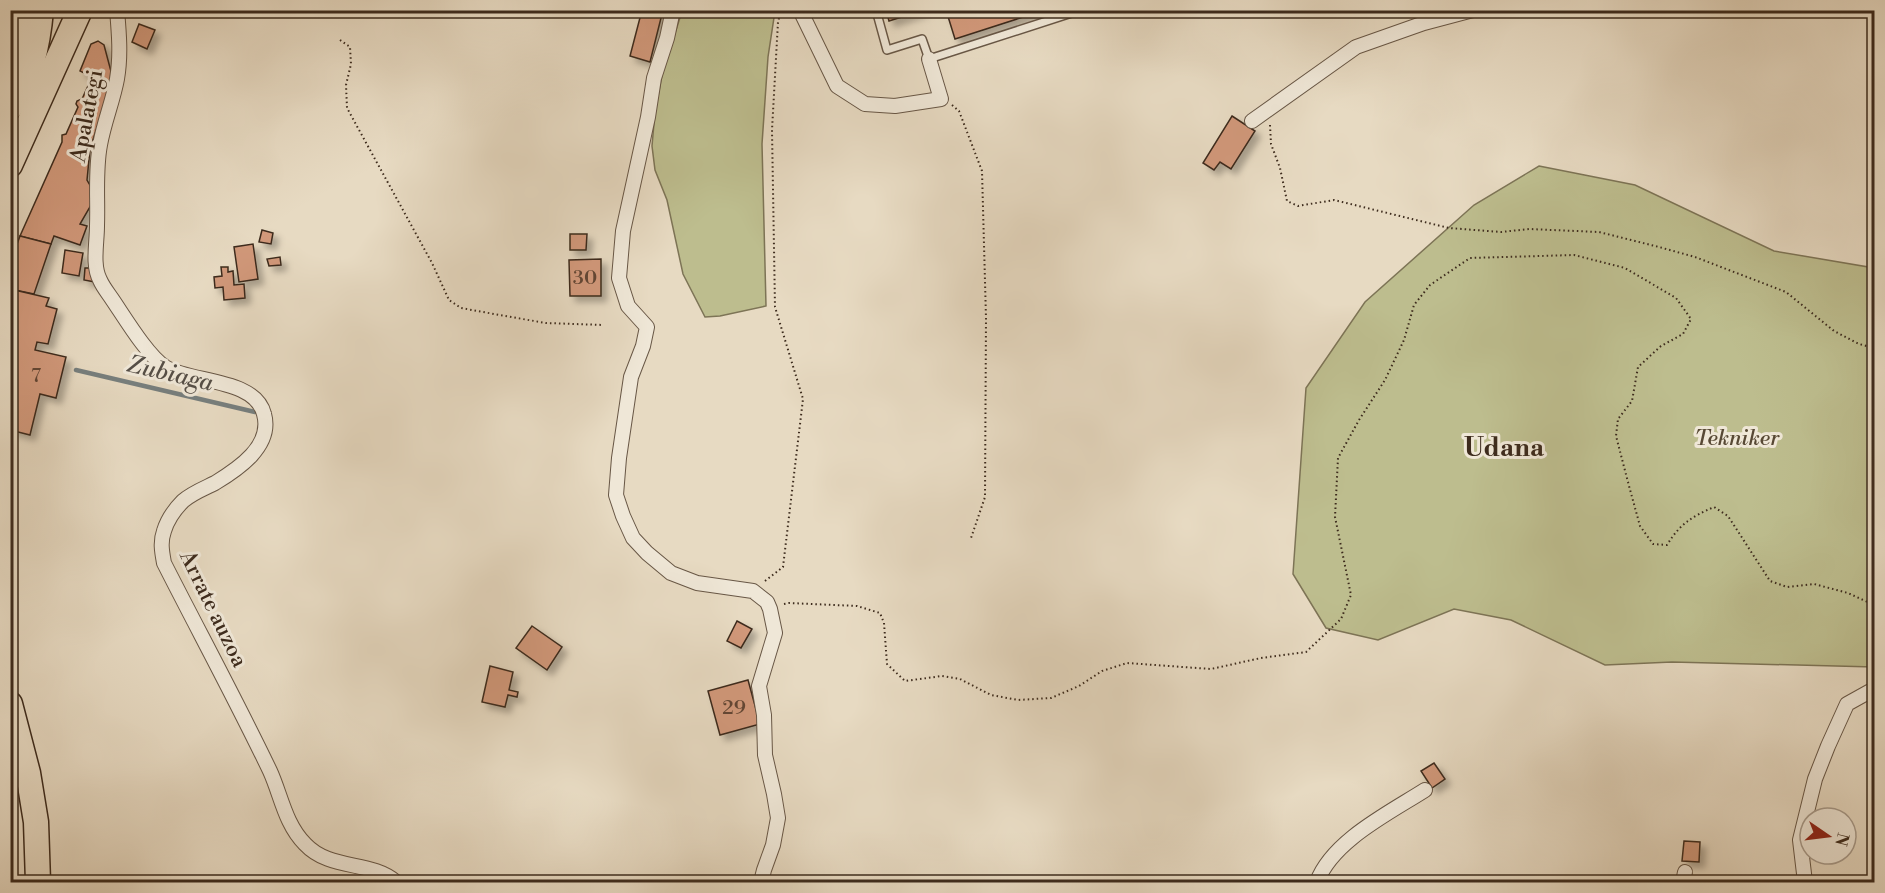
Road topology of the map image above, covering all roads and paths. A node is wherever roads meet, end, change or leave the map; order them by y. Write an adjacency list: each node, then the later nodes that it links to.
1 (19, 10): 12 (highway)
2 (28, 10): 15 (highway)
3 (41, 10): 17 (highway)
4 (80, 10): 20 (highway)
5 (117, 10): 21 (street, Apalategi)
6 (673, 10): 25 (street)
7 (781, 10): 25 (path)
8 (800, 10): 16 (street)
9 (876, 10): 14 (lane)
10 (1081, 10): 14 (lane)
11 (1473, 10): 18 (street)
12 (10, 28)
13 (340, 40): 22 (path)
14 (928, 59): 16 (street)
15 (10, 60)
16 (942, 99): 24 (path)
17 (10, 108)
18 (1265, 111): 19 (street); 23 (path)
19 (1252, 121)
20 (10, 165)
21 (97, 229): 32 (street, Arrate auzoa)
22 (603, 325)
23 (1875, 348)
24 (970, 538)
25 (753, 591): 27 (street)
26 (1875, 605): 27 (path)
27 (770, 609): 33 (street)
28 (1875, 689): 35 (street)
29 (10, 704): 31 (highway)
30 (1425, 790): 34 (street)
31 (38, 882)
32 (396, 882)
33 (761, 882)
34 (1317, 882)
35 (1805, 882)

